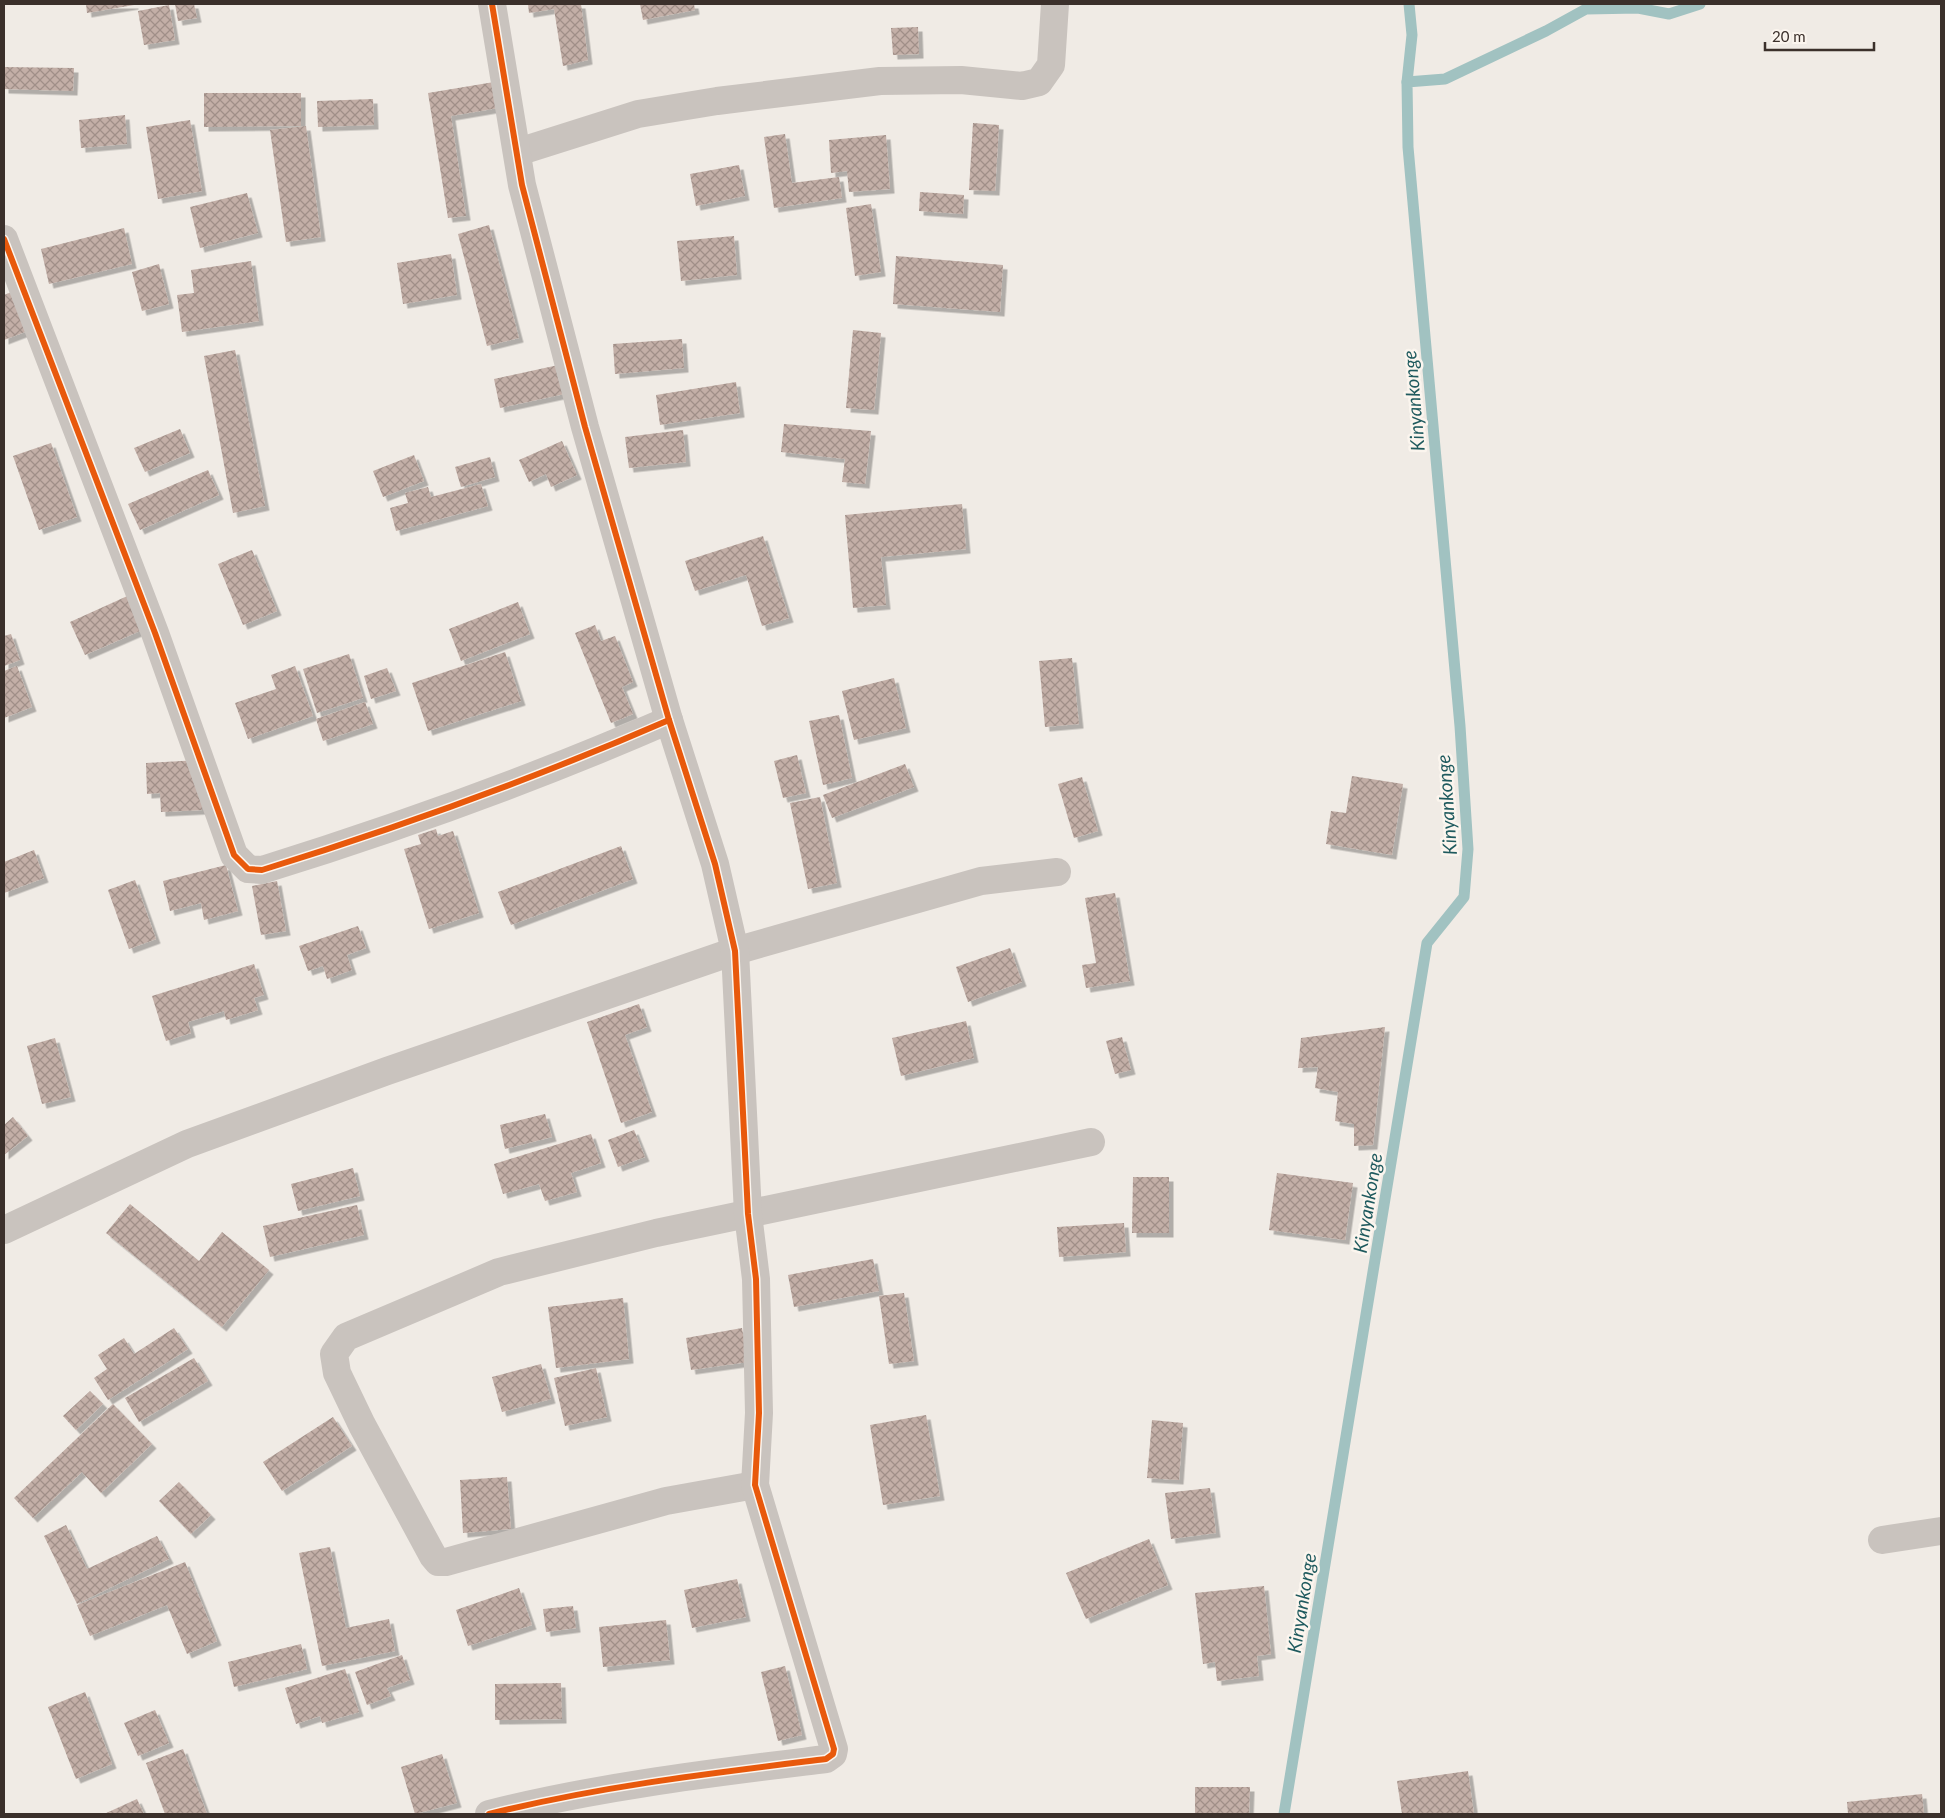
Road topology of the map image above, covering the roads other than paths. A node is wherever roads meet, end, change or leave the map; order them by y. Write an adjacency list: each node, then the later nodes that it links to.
1 (492, 4): 3 (street)
2 (1055, 4): 3 (street)
3 (518, 152): 5 (street)
4 (4, 239): 5 (street)
5 (669, 720): 7 (street)
6 (1057, 872): 7 (street)
7 (735, 952): 9 (street); 10 (street)
8 (1091, 1142): 9 (street)
9 (748, 1214): 11 (street); 11 (street)
10 (4, 1230)
11 (755, 1485): 14 (street)
12 (1941, 1530): 13 (street)
13 (1882, 1540)
14 (489, 1814)

